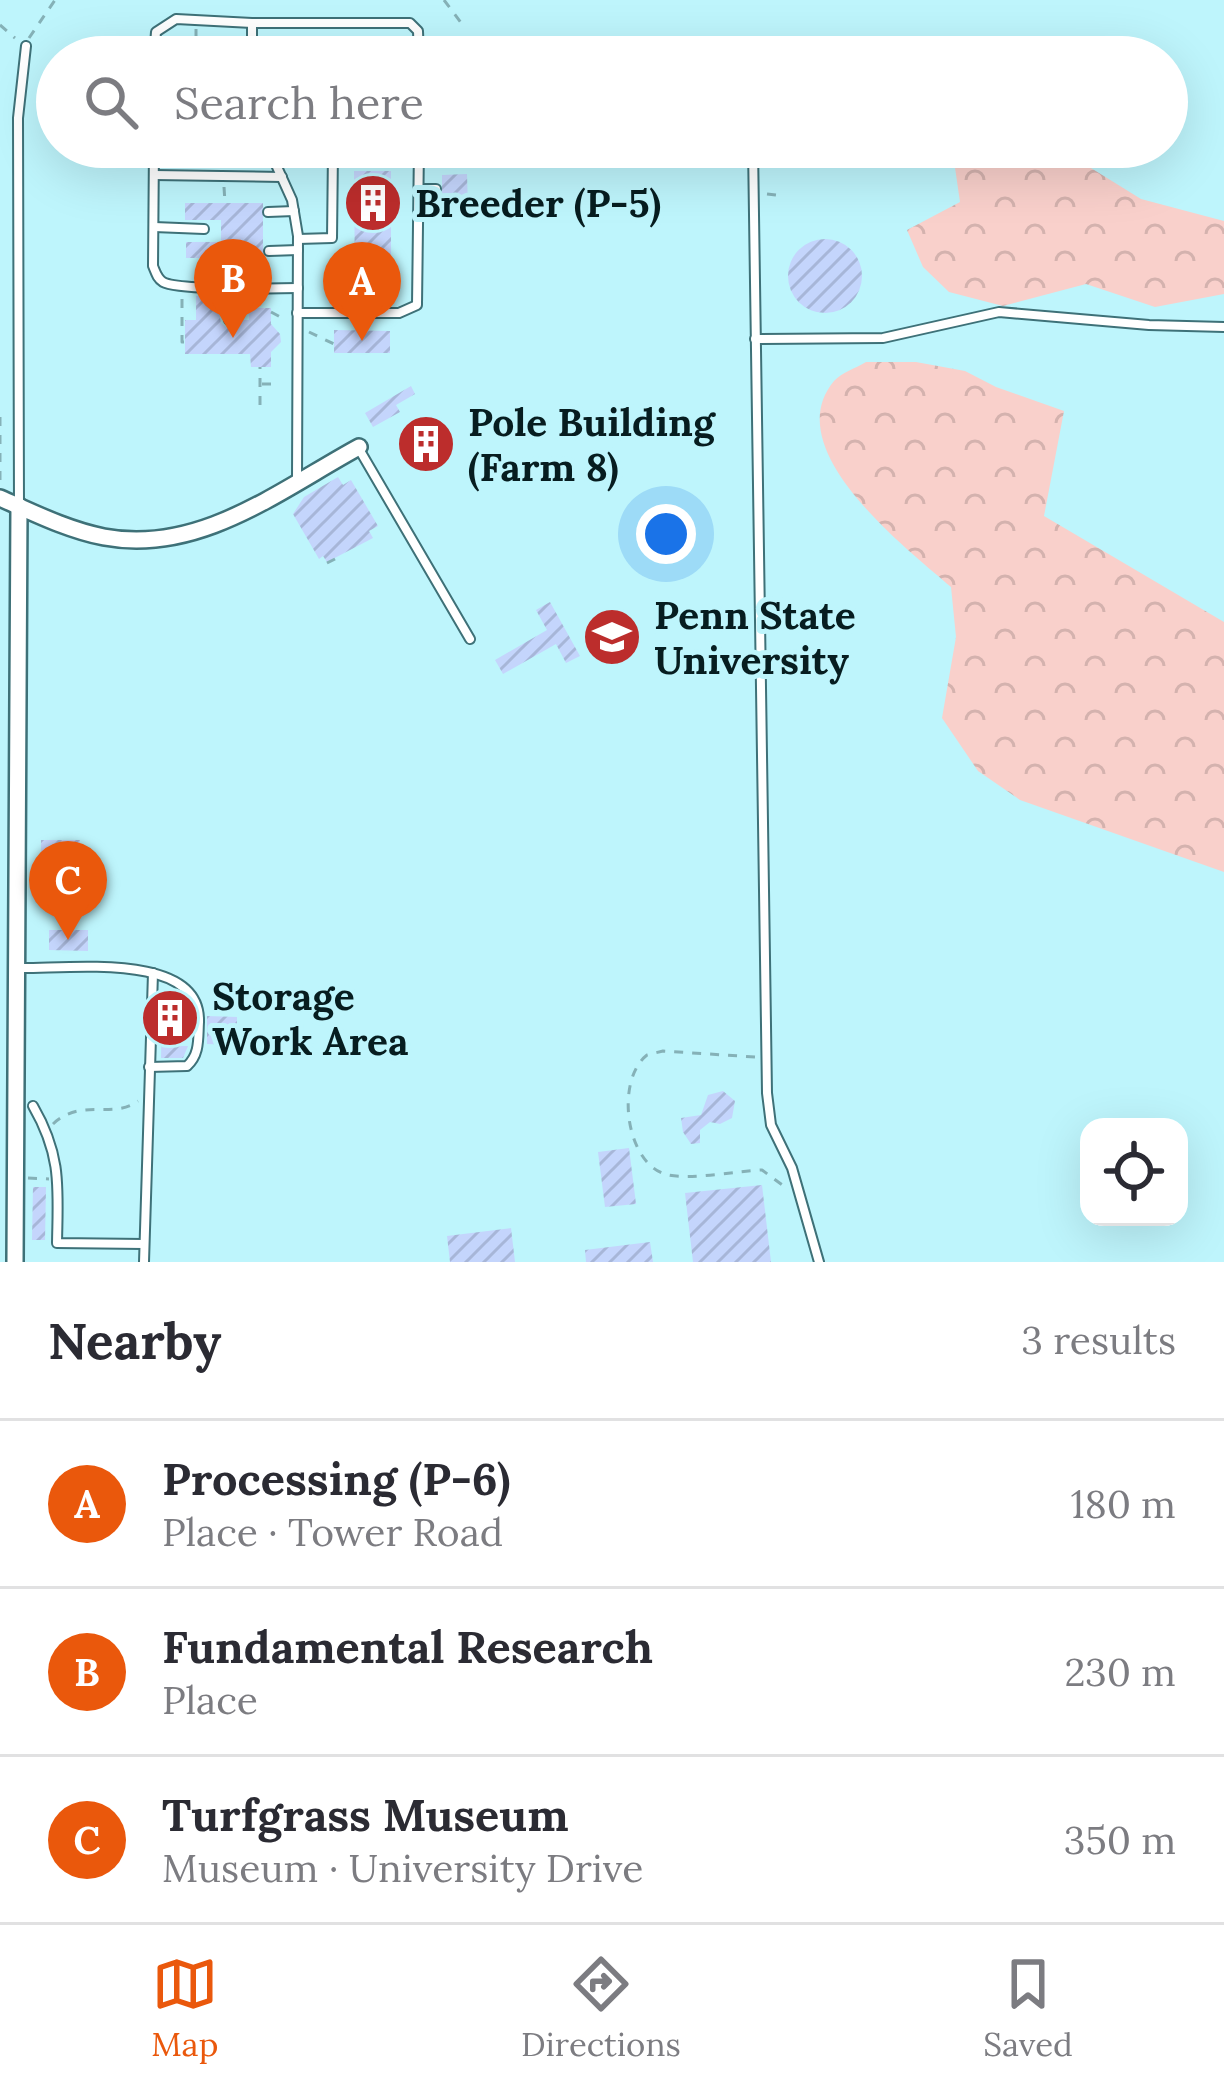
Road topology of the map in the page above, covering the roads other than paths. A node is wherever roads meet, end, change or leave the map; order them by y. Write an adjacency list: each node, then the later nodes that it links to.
1 (252, 23): 2 (lane); 3 (lane); 4 (lane)
2 (156, 36)
3 (252, 36)
4 (418, 36)
5 (26, 46): 30 (lane)
6 (154, 168): 11 (lane)
7 (278, 168): 12 (lane)
8 (333, 168): 19 (lane)
9 (419, 168): 13 (lane)
10 (753, 168): 26 (lane)
11 (154, 176): 12 (lane); 17 (lane)
12 (282, 177): 15 (lane)
13 (420, 189): 14 (lane); 23 (lane)
14 (436, 189)
15 (294, 211): 16 (lane); 19 (lane)
16 (268, 212)
17 (154, 227): 18 (lane); 21 (lane)
18 (204, 229)
19 (298, 245): 20 (lane); 22 (lane)
20 (269, 251)
21 (223, 287): 22 (lane); 24 (lane)
22 (298, 288): 23 (lane)
23 (297, 313): 28 (lane)
24 (229, 320)
25 (1224, 327): 26 (lane)
26 (755, 339): 40 (lane)
27 (358, 447): 28 (street); 31 (lane)
28 (297, 481): 30 (street)
29 (0, 498): 30 (street)
30 (19, 506): 32 (street)
31 (470, 639)
32 (14, 958): 33 (lane); 38 (street)
33 (153, 973): 34 (lane); 34 (lane)
34 (148, 1067): 36 (lane)
35 (34, 1106): 36 (lane)
36 (144, 1244): 39 (lane)
37 (0, 1260): 38 (street)
38 (15, 1261)
39 (144, 1262)
40 (819, 1262)

